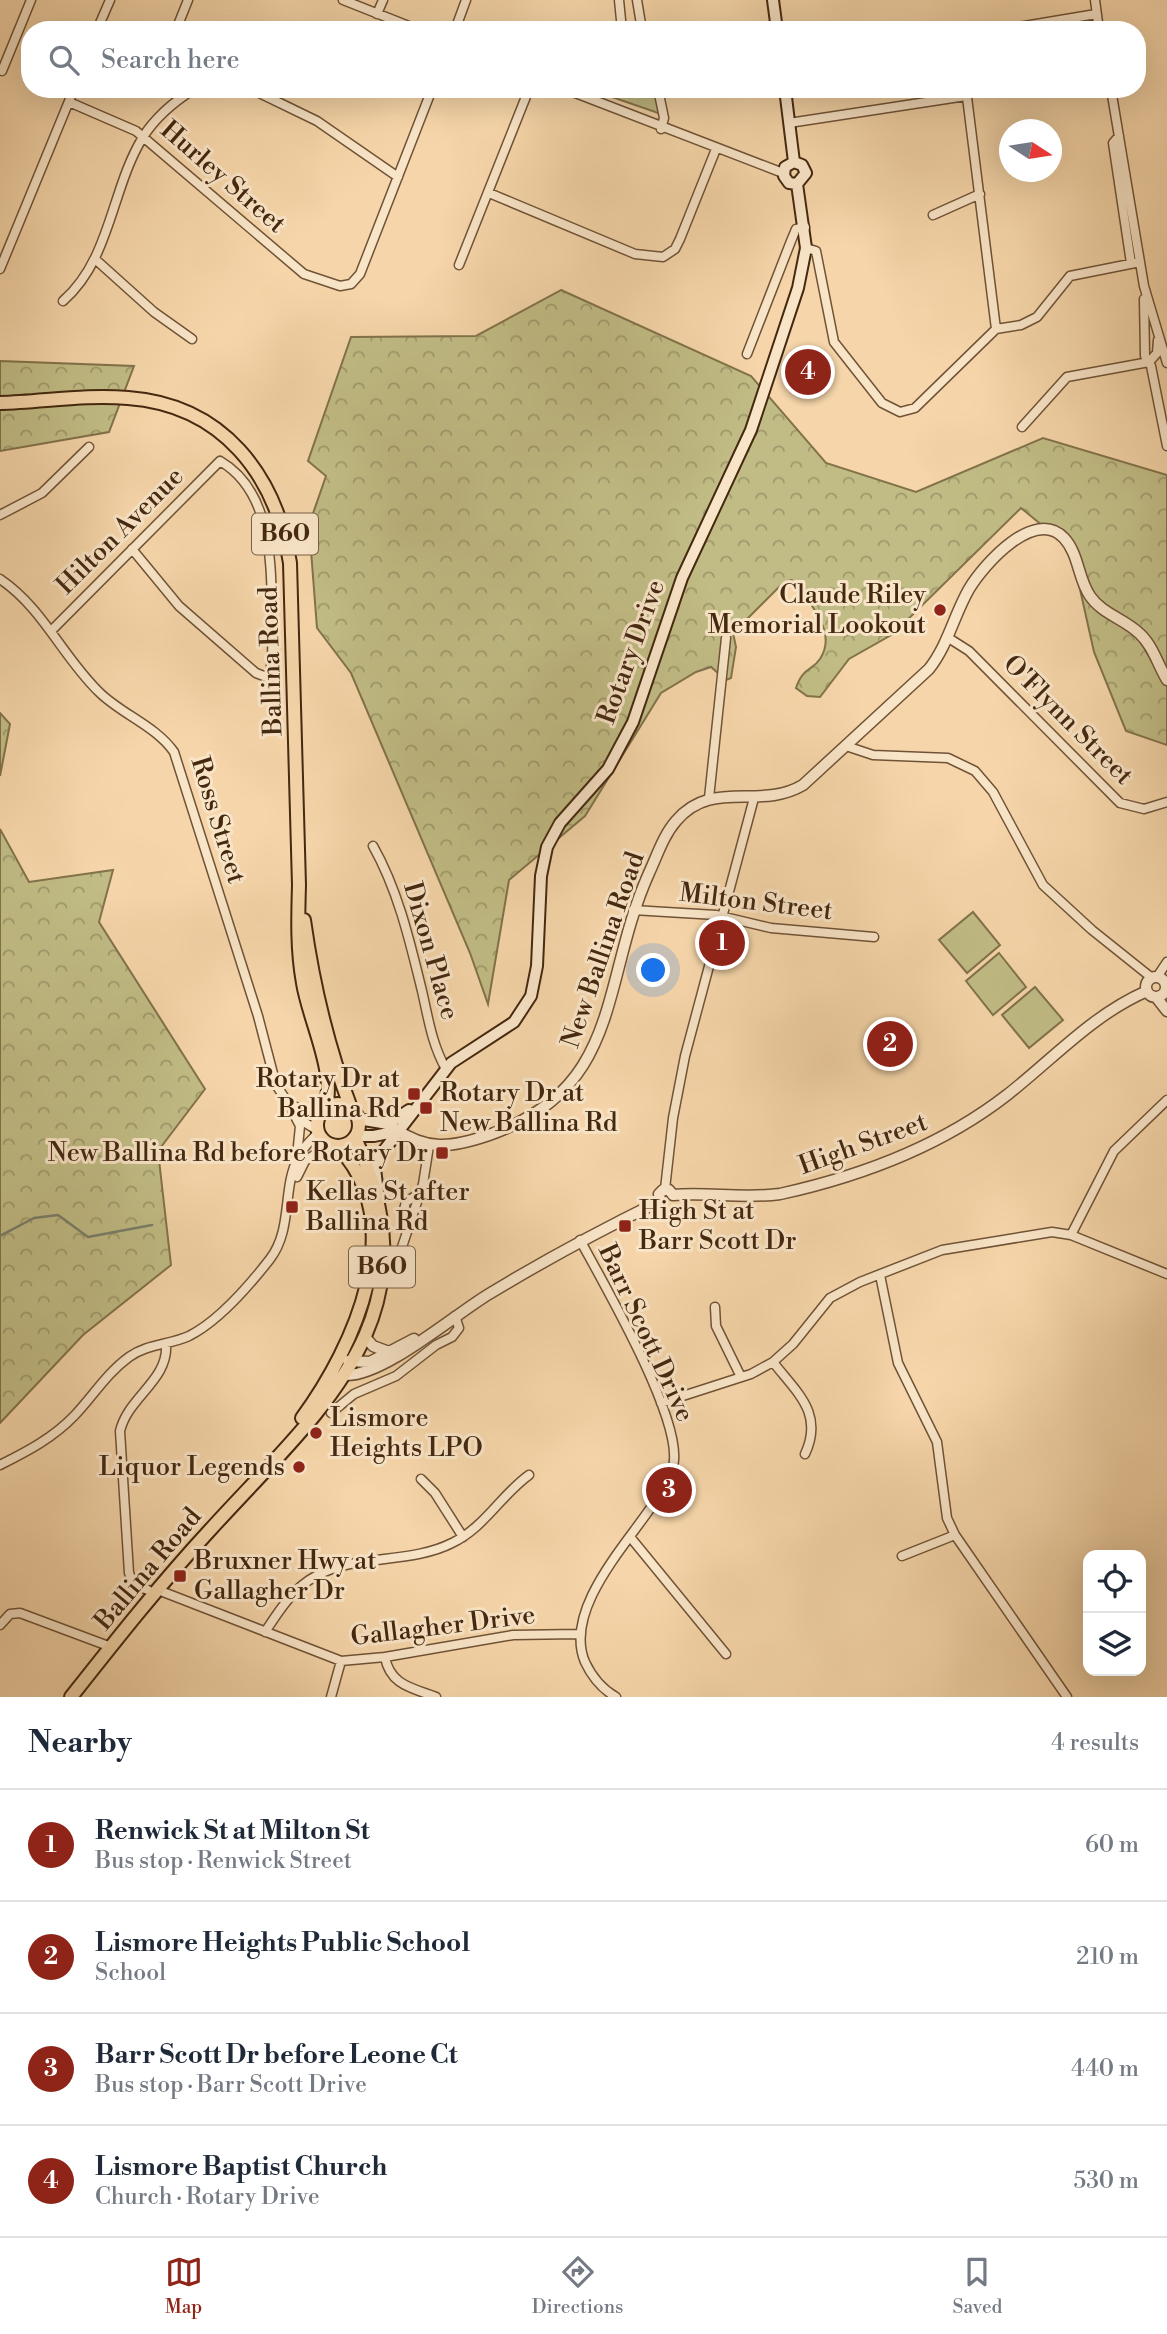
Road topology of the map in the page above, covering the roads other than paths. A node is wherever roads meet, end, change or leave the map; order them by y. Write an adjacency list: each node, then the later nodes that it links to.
1 (31, 0): 13 (street)
2 (110, 0): 14 (street)
3 (188, 0): 15 (street)
4 (343, 0): 11 (street)
5 (383, 0): 11 (street)
6 (466, 0): 17 (street)
7 (620, 0): 18 (street)
8 (637, 0): 19 (street)
9 (774, 0): 20 (main road)
10 (1095, 0): 12 (street)
11 (377, 14): 16 (street)
12 (1097, 14): 21 (street); 22 (street)
13 (22, 21)
14 (101, 21)
15 (180, 21)
16 (395, 21)
17 (458, 21)
18 (621, 21)
19 (640, 21)
20 (776, 21)
21 (1055, 21)
22 (1098, 21)
23 (21, 24): 24 (street)
24 (2, 71)
25 (71, 98): 36 (street)
26 (182, 98): 39 (street)
27 (270, 98): 43 (street)
28 (429, 98): 43 (street)
29 (526, 98): 45 (street)
30 (595, 98): 38 (street)
31 (660, 98): 38 (street)
32 (786, 98): 37 (main road)
33 (936, 98): 37 (street)
34 (967, 98): 46 (street)
35 (1113, 98): 51 (street)
36 (69, 102): 39 (street, Hurley Street); 53 (street)
37 (789, 123): 41 (main road)
38 (661, 128): 40 (street)
39 (143, 136): 43 (street, Hurley Street); 50 (street)
40 (716, 149): 42 (street); 45 (street)
41 (794, 162): 42 (main road); 44 (main road)
42 (783, 173): 44 (main road)
43 (398, 177)
44 (797, 184): 48 (main road, Rotary Drive)
45 (489, 193): 52 (street)
46 (980, 194): 47 (street); 56 (street)
47 (933, 215)
48 (805, 227): 49 (main road, Rotary Drive); 59 (street)
49 (806, 248): 56 (street); 87 (main road, Rotary Drive)
50 (95, 259): 55 (street); 58 (street)
51 (1135, 262): 54 (street); 56 (street)
52 (459, 265)
53 (0, 269)
54 (1144, 286): 57 (street); 60 (street)
55 (63, 301)
56 (996, 329)
57 (1158, 336): 60 (street); 61 (street)
58 (192, 339)
59 (747, 354)
60 (1149, 362): 63 (street); 64 (street)
61 (1167, 363)
62 (0, 403): 78 (main road, Ballina Road / B60)
63 (1023, 427)
64 (1167, 446)
65 (89, 447): 66 (street)
66 (0, 515)
67 (132, 549): 67 (street, Hilton Avenue); 69 (street, Hilton Avenue)
68 (0, 579): 69 (street, Ross Street)
69 (52, 631): 90 (street, Ross Street)
70 (947, 637): 72 (street); 73 (street); 76 (street, O'Flynn Street)
71 (726, 638): 74 (street)
72 (1167, 680)
73 (846, 746): 75 (street); 83 (street)
74 (709, 798): 75 (street); 79 (street, New Ballina Road)
75 (754, 798): 80 (street)
76 (1167, 802)
77 (373, 846): 87 (street, Dixon Place)
78 (299, 885): 91 (main road, Ballina Road / B60); 93 (main road, Ballina Road / B60)
79 (633, 909): 80 (street, Milton Street); 98 (street, New Ballina Road)
80 (721, 916): 81 (street, Milton Street); 100 (street)
81 (874, 937)
82 (1167, 962): 83 (street)
83 (1154, 977): 84 (street); 85 (street)
84 (1166, 985): 85 (street)
85 (1151, 994): 86 (street); 100 (street, High Street)
86 (1167, 1011)
87 (446, 1069): 89 (main road, Rotary Drive)
88 (1167, 1100): 103 (street)
89 (419, 1101): 94 (main road, Rotary Drive); 95 (main road, Rotary Drive)
90 (289, 1104): 92 (street, Ross Street); 93 (street)
91 (354, 1114): 93 (main road); 94 (main road); 96 (main road, B60)
92 (299, 1119): 93 (street); 99 (street)
93 (319, 1122): 97 (main road, B60); 99 (street)
94 (388, 1124): 95 (street)
95 (398, 1131): 96 (main road); 98 (street); 101 (main road, Rotary Drive)
96 (356, 1137): 97 (main road); 101 (main road, Ballina Road / B60)
97 (333, 1146): 102 (street); 118 (main road, Ballina Road / B60)
98 (429, 1146): 107 (street)
99 (297, 1158): 102 (street)
100 (669, 1192): 104 (street, High Street)
101 (378, 1196): 111 (main road, Ballina Road / B60)
102 (289, 1200): 112 (street)
103 (1071, 1235): 105 (street); 106 (street)
104 (580, 1240): 109 (street); 119 (street, Barr Scott Drive)
105 (1167, 1273)
106 (880, 1275): 115 (street); 125 (street)
107 (391, 1280)
108 (715, 1307): 117 (street)
109 (455, 1316): 110 (street); 120 (street)
110 (433, 1330): 113 (street); 116 (street)
111 (365, 1337): 113 (street); 114 (main road, Ballina Road / B60)
112 (166, 1344): 122 (street); 129 (street)
113 (389, 1352): 114 (street)
114 (354, 1362): 116 (main road, Ballina Road / B60); 118 (street)
115 (773, 1362): 117 (street); 121 (street)
116 (346, 1375): 129 (main road, Ballina Road / B60)
117 (741, 1377): 119 (street)
118 (330, 1378): 129 (main road, Ballina Road / B60)
119 (661, 1403): 127 (street, Barr Scott Drive)
120 (331, 1413)
121 (806, 1454)
122 (0, 1465)
123 (529, 1475): 126 (street)
124 (421, 1479): 126 (street)
125 (955, 1535): 128 (street); 142 (street)
126 (463, 1537): 131 (street)
127 (631, 1538): 132 (street, Barr Scott Drive); 134 (street)
128 (902, 1556)
129 (153, 1590): 131 (street, Gallagher Drive); 133 (main road, Ballina Road / B60)
130 (0, 1625): 133 (street)
131 (265, 1632): 136 (street, Gallagher Drive)
132 (578, 1634): 135 (street, Gallagher Drive); 141 (street)
133 (107, 1645): 137 (main road, Ballina Road / B60); 138 (main road, Ballina Road / B60)
134 (726, 1654)
135 (385, 1657): 136 (street, Gallagher Drive); 140 (street)
136 (341, 1661): 139 (street)
137 (61, 1697)
138 (72, 1697)
139 (331, 1697)
140 (436, 1697)
141 (617, 1697)
142 (1066, 1697)

